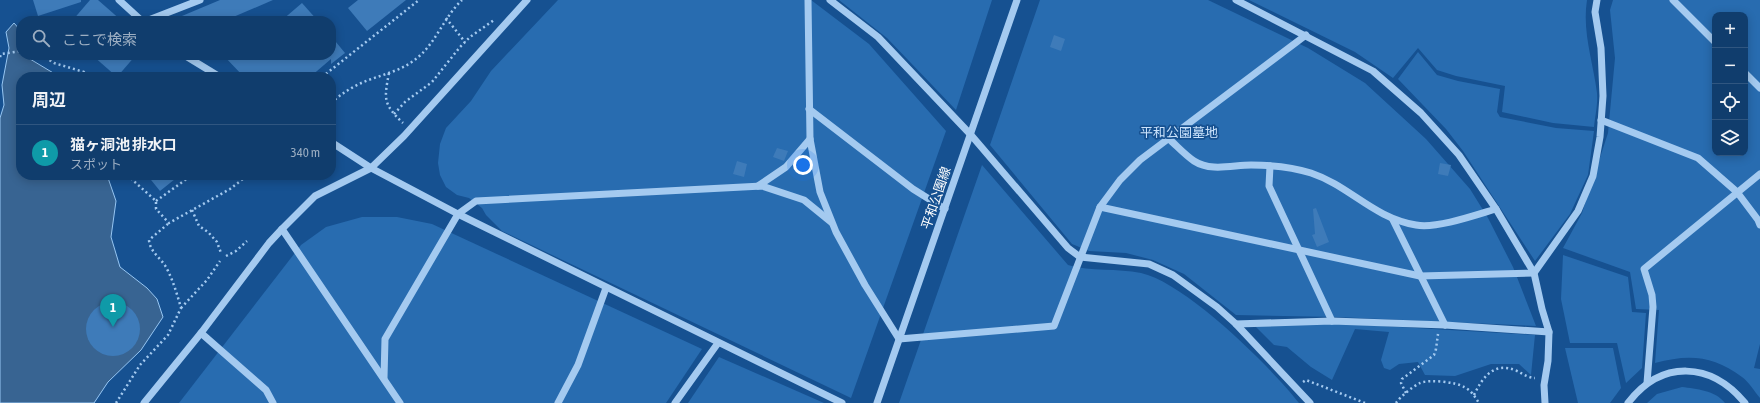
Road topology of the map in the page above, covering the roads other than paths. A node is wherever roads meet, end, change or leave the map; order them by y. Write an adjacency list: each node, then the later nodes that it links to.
1 (119, 0): 10 (street)
2 (200, 0): 11 (street)
3 (527, 0): 25 (street)
4 (808, 0): 18 (street)
5 (830, 0): 20 (street)
6 (1017, 0): 20 (street, 平和公園線)
7 (1236, 0): 12 (street)
8 (1597, 0): 19 (street)
9 (1673, 0): 13 (street)
10 (137, 16)
11 (159, 16)
12 (1306, 36): 22 (street); 31 (street)
13 (1712, 39)
14 (192, 60): 15 (street)
15 (212, 72)
16 (1748, 76): 17 (street)
17 (1760, 88)
18 (809, 109): 21 (street); 30 (street)
19 (1601, 120): 28 (street); 39 (street)
20 (971, 135): 30 (street, 平和公園線); 38 (street)
21 (810, 138): 27 (street); 34 (street)
22 (1169, 139): 24 (street); 29 (street)
23 (336, 145): 25 (street)
24 (1270, 166): 33 (street); 37 (street)
25 (371, 168): 32 (street); 36 (street)
26 (1760, 174): 28 (street)
27 (758, 186): 32 (street); 34 (street)
28 (1737, 192): 35 (street); 50 (street)
29 (1100, 207): 37 (street); 38 (street)
30 (945, 209): 47 (street, 平和公園線)
31 (1496, 209): 33 (street); 39 (street)
32 (458, 214): 41 (street); 49 (street)
33 (1393, 220): 40 (street)
34 (832, 222): 47 (street)
35 (1760, 225)
36 (282, 229): 46 (street); 49 (street)
37 (1299, 250): 40 (street); 42 (street)
38 (1080, 257): 43 (street); 47 (street)
39 (1534, 273): 40 (street); 45 (street)
40 (1420, 276): 44 (street)
41 (606, 288): 48 (street); 54 (street)
42 (1332, 321): 43 (street); 44 (street)
43 (1236, 324): 58 (street)
44 (1442, 325): 45 (street)
45 (1549, 332): 59 (street)
46 (201, 333): 51 (street); 52 (street)
47 (900, 339): 57 (street, 平和公園線)
48 (718, 344): 55 (street); 56 (street)
49 (384, 378): 53 (street)
50 (1647, 383): 60 (street); 61 (street)
51 (144, 403)
52 (274, 403)
53 (400, 403)
54 (558, 403)
55 (675, 403)
56 (842, 403)
57 (877, 403)
58 (1310, 403)
59 (1545, 403)
60 (1628, 403)
61 (1745, 403)

